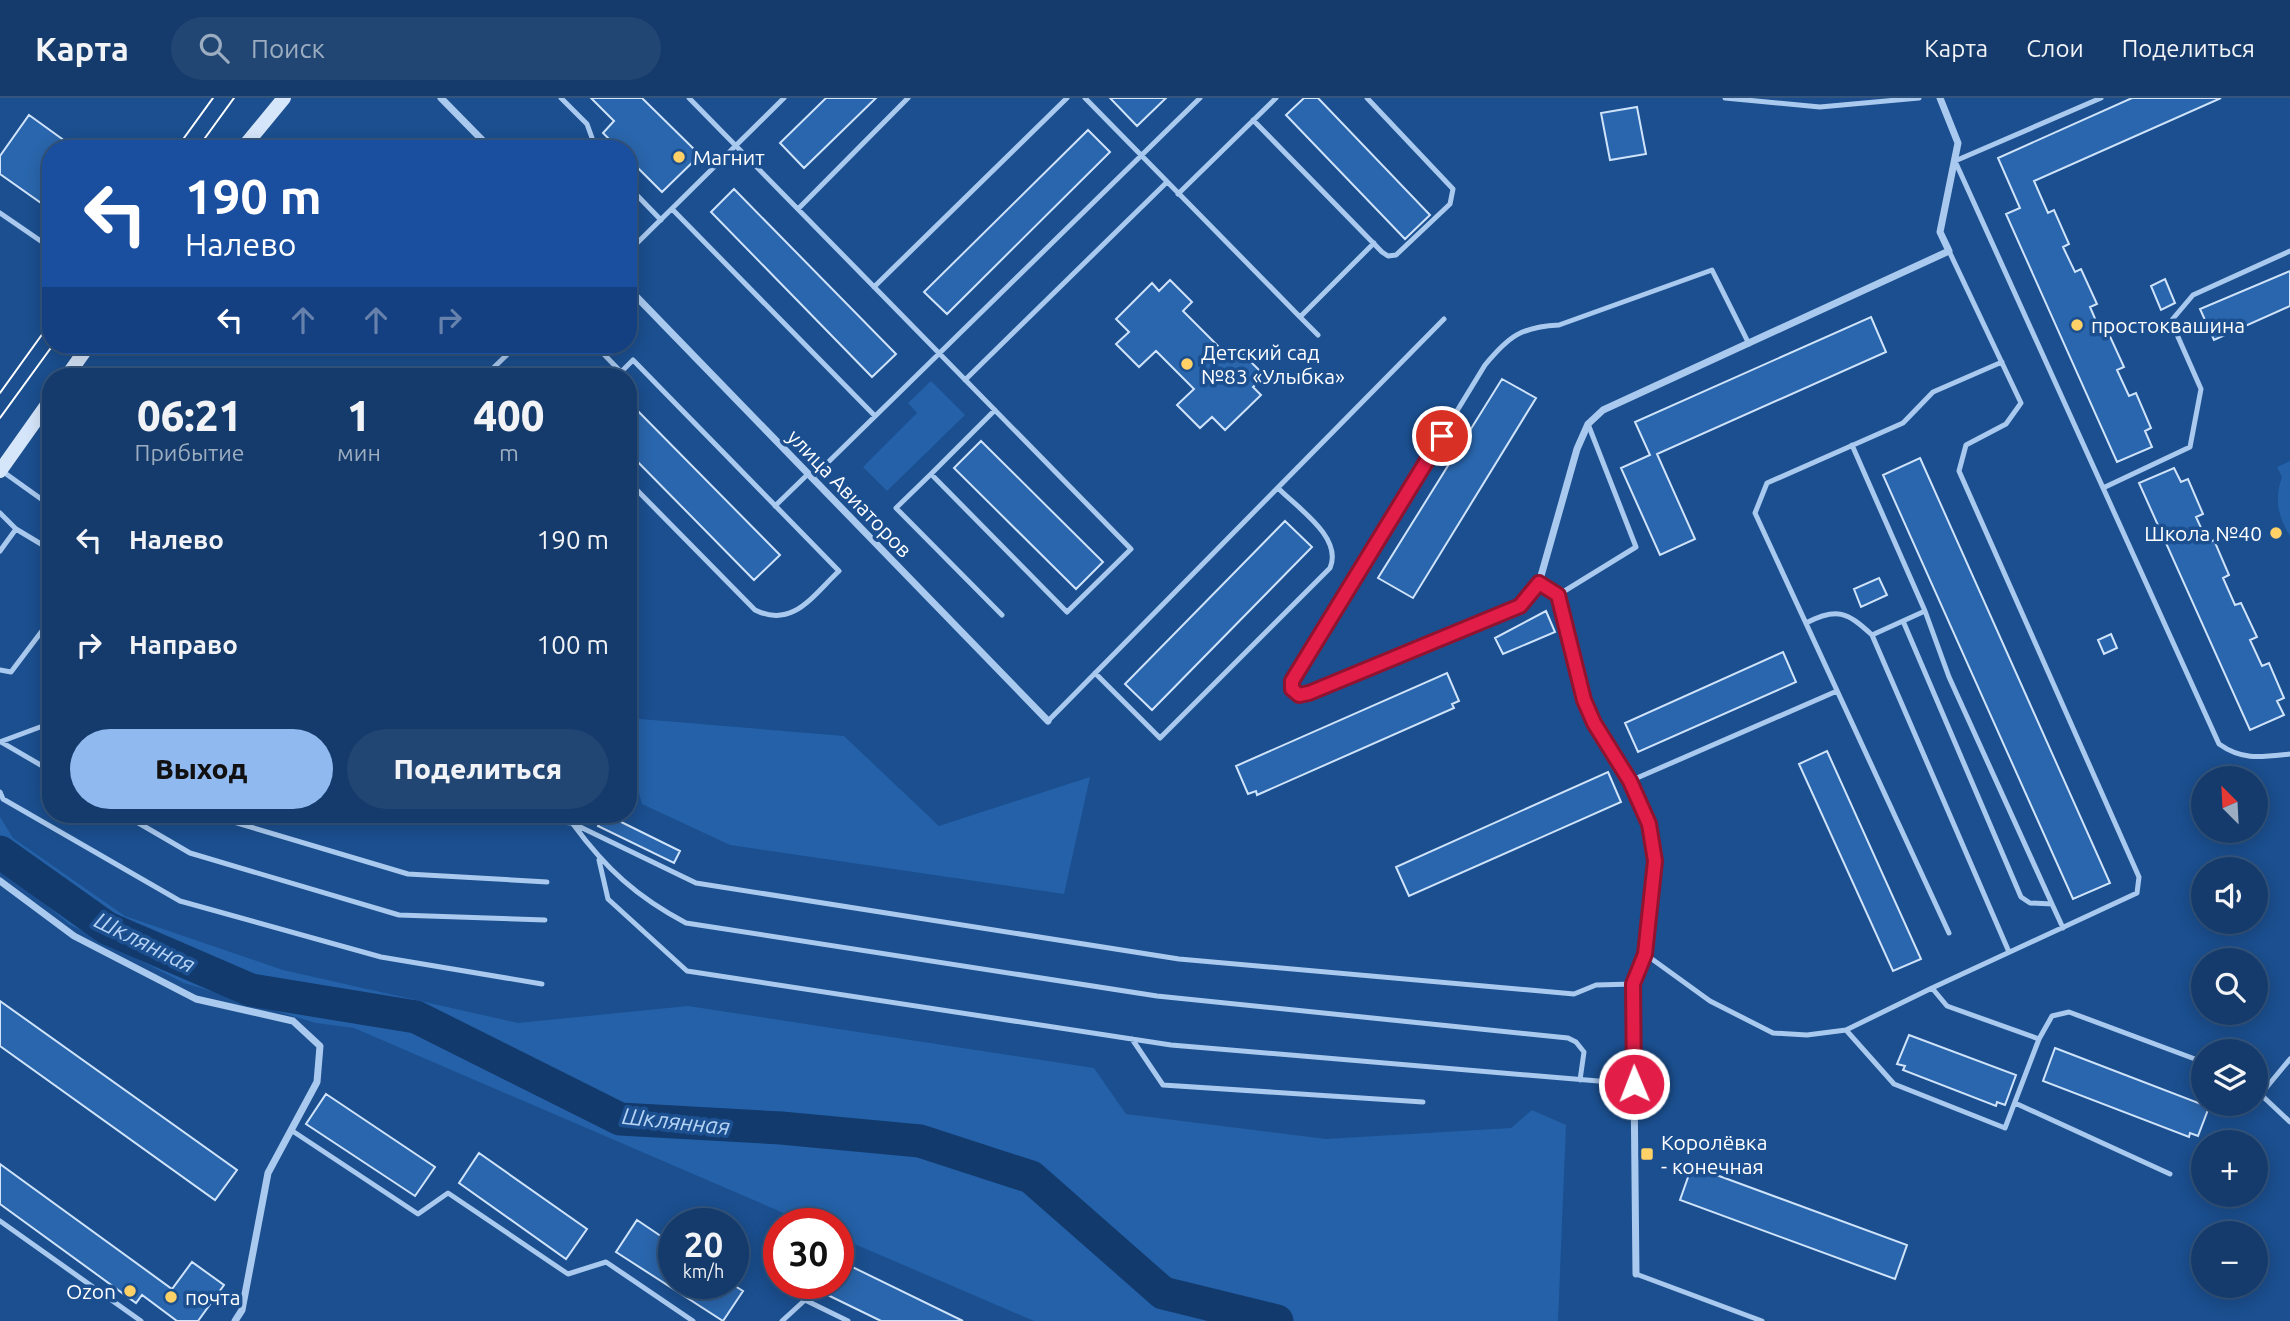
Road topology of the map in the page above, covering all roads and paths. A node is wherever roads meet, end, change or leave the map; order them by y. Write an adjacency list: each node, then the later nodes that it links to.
1 (284, 98): 17 (main road)
2 (441, 98): 18 (street)
3 (561, 98): 19 (lane)
4 (689, 98): 20 (lane)
5 (784, 98): 20 (lane)
6 (908, 98): 27 (lane)
7 (1067, 98): 35 (lane)
8 (1085, 98): 21 (lane)
9 (1199, 98): 21 (lane)
10 (1276, 98): 16 (lane)
11 (1367, 98): 32 (lane)
12 (1725, 98): 13 (lane)
13 (1919, 98)
14 (1940, 98): 22 (street)
15 (2101, 98): 22 (lane)
16 (1253, 120): 24 (lane); 32 (lane)
17 (249, 140)
18 (482, 140)
19 (593, 140)
20 (736, 146): 26 (lane); 27 (lane)
21 (1141, 155): 23 (lane); 41 (lane)
22 (1955, 161): 33 (street); 57 (lane)
23 (1167, 182): 24 (lane); 48 (lane)
24 (1178, 194): 37 (lane)
25 (637, 196): 29 (lane)
26 (672, 209): 29 (lane); 51 (lane)
27 (798, 209): 35 (lane)
28 (0, 213): 30 (lane)
29 (661, 220): 31 (lane)
30 (42, 241)
31 (637, 243)
32 (1374, 243): 37 (lane)
33 (1949, 251): 40 (street); 44 (lane)
34 (2290, 251): 57 (lane)
35 (874, 287): 41 (lane)
36 (637, 297): 56 (street, улица Авиаторов)
37 (1300, 317): 39 (lane)
38 (1444, 319): 58 (lane)
39 (1318, 335)
40 (1749, 344): 52 (street); 66 (lane)
41 (939, 353): 48 (lane); 51 (lane)
42 (508, 354): 45 (lane)
43 (602, 354): 46 (lane)
44 (2002, 362): 53 (lane); 94 (lane)
45 (493, 368)
46 (614, 368)
47 (625, 368): 61 (lane)
48 (965, 380): 49 (lane)
49 (995, 411): 55 (lane); 55 (lane)
50 (42, 412): 54 (main road)
51 (875, 416): 56 (lane)
52 (1588, 424): 66 (street); 67 (lane)
53 (1852, 445): 68 (lane); 71 (lane)
54 (0, 471): 60 (lane)
55 (931, 474): 69 (lane)
56 (810, 476): 61 (lane); 77 (street, улица Авиаторов)
57 (2103, 488): 80 (lane)
58 (1279, 489): 75 (lane); 75 (lane)
59 (637, 490): 61 (lane)
60 (42, 500)
61 (775, 506)
62 (0, 513): 63 (lane)
63 (16, 529): 64 (lane); 65 (lane)
64 (42, 545)
65 (0, 551)
66 (1539, 583): 67 (street)
67 (1558, 595): 82 (street)
68 (1925, 611): 70 (lane); 92 (lane)
69 (1002, 615)
70 (1903, 621): 73 (lane); 92 (lane)
71 (1806, 622): 73 (lane); 76 (lane)
72 (42, 631): 74 (lane)
73 (1872, 635): 96 (lane)
74 (0, 670)
75 (1095, 673): 77 (lane)
76 (1837, 691): 82 (lane); 95 (lane)
77 (1048, 721)
78 (42, 726): 79 (lane)
79 (1, 742): 81 (lane)
80 (2290, 754)
81 (42, 766)
82 (1630, 781): 97 (street)
83 (0, 792): 84 (lane)
84 (42, 821)
85 (45, 823): 98 (lane)
86 (138, 823): 93 (lane)
87 (237, 823): 91 (lane)
88 (572, 823): 89 (lane); 99 (lane)
89 (599, 860): 103 (lane); 106 (lane)
90 (0, 881): 113 (street)
91 (547, 882)
92 (2052, 904): 94 (lane)
93 (545, 920)
94 (2063, 928): 96 (lane)
95 (1950, 933)
96 (2009, 952): 100 (lane)
97 (1645, 954): 99 (street); 101 (lane)
98 (542, 984)
99 (1633, 984): 108 (street)
100 (1932, 988): 101 (lane); 102 (lane)
101 (1846, 1030): 111 (lane)
102 (2039, 1038): 104 (lane); 111 (lane)
103 (1132, 1039): 106 (lane); 110 (lane)
104 (2191, 1058)
105 (2290, 1059): 107 (lane)
106 (1580, 1080): 108 (lane)
107 (2268, 1082)
108 (1634, 1084): 116 (street)
109 (2268, 1101): 112 (lane)
110 (1423, 1102)
111 (2015, 1103): 114 (lane)
112 (2290, 1122)
113 (291, 1130): 118 (street); 119 (lane)
114 (2170, 1174)
115 (0, 1221): 117 (lane)
116 (1636, 1274): 122 (lane)
117 (142, 1321)
118 (235, 1321)
119 (693, 1321)
120 (782, 1321): 121 (lane)
121 (848, 1321)
122 (1762, 1321)

